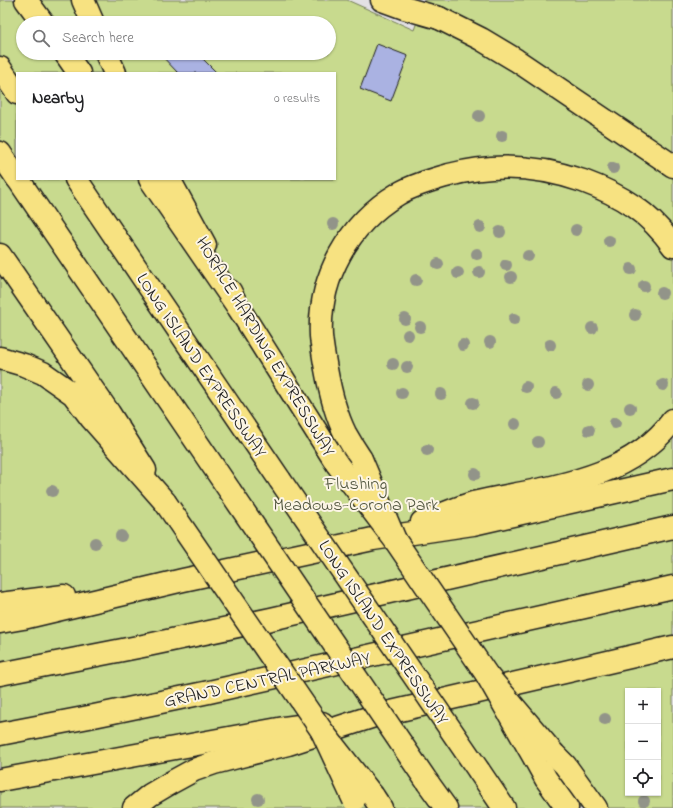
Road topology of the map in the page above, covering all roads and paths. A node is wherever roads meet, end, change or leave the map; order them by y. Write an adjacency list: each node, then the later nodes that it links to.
1 (26, 0): 4 (main road)
2 (83, 0): 5 (main road)
3 (382, 0): 13 (main road)
4 (38, 16)
5 (90, 16)
6 (70, 60): 9 (main road)
7 (110, 60): 10 (main road)
8 (0, 68): 11 (main road)
9 (78, 72)
10 (116, 72)
11 (16, 92)
12 (0, 153): 14 (main road)
13 (673, 166)
14 (16, 177)
15 (18, 180): 41 (main road, bridge)
16 (77, 180): 42 (main road, LONG ISLAND EXPRESSWAY, bridge)
17 (151, 180): 21 (main road)
18 (170, 180): 21 (main road, HORACE HARDING EXPRESSWAY)
19 (673, 246): 28 (main road, bridge)
20 (0, 255): 25 (main road)
21 (238, 307): 28 (main road, HORACE HARDING EXPRESSWAY, bridge)
22 (0, 358): 25 (main road)
23 (673, 420): 27 (main road)
24 (673, 478): 27 (main road)
25 (165, 502): 39 (main road, bridge)
26 (673, 527): 34 (main road)
27 (373, 539): 29 (main road)
28 (395, 540): 37 (main road, HORACE HARDING EXPRESSWAY, bridge)
29 (183, 580): 31 (main road); 32 (main road)
30 (673, 587): 36 (main road, GRAND CENTRAL PARKWAY)
31 (0, 604)
32 (0, 622)
33 (673, 647): 35 (main road)
34 (0, 674)
35 (374, 716): 38 (main road); 40 (main road)
36 (0, 734)
37 (545, 756): 43 (main road); 44 (main road)
38 (0, 780)
39 (367, 803)
40 (134, 808)
41 (446, 808)
42 (504, 808)
43 (567, 808)
44 (596, 808)

